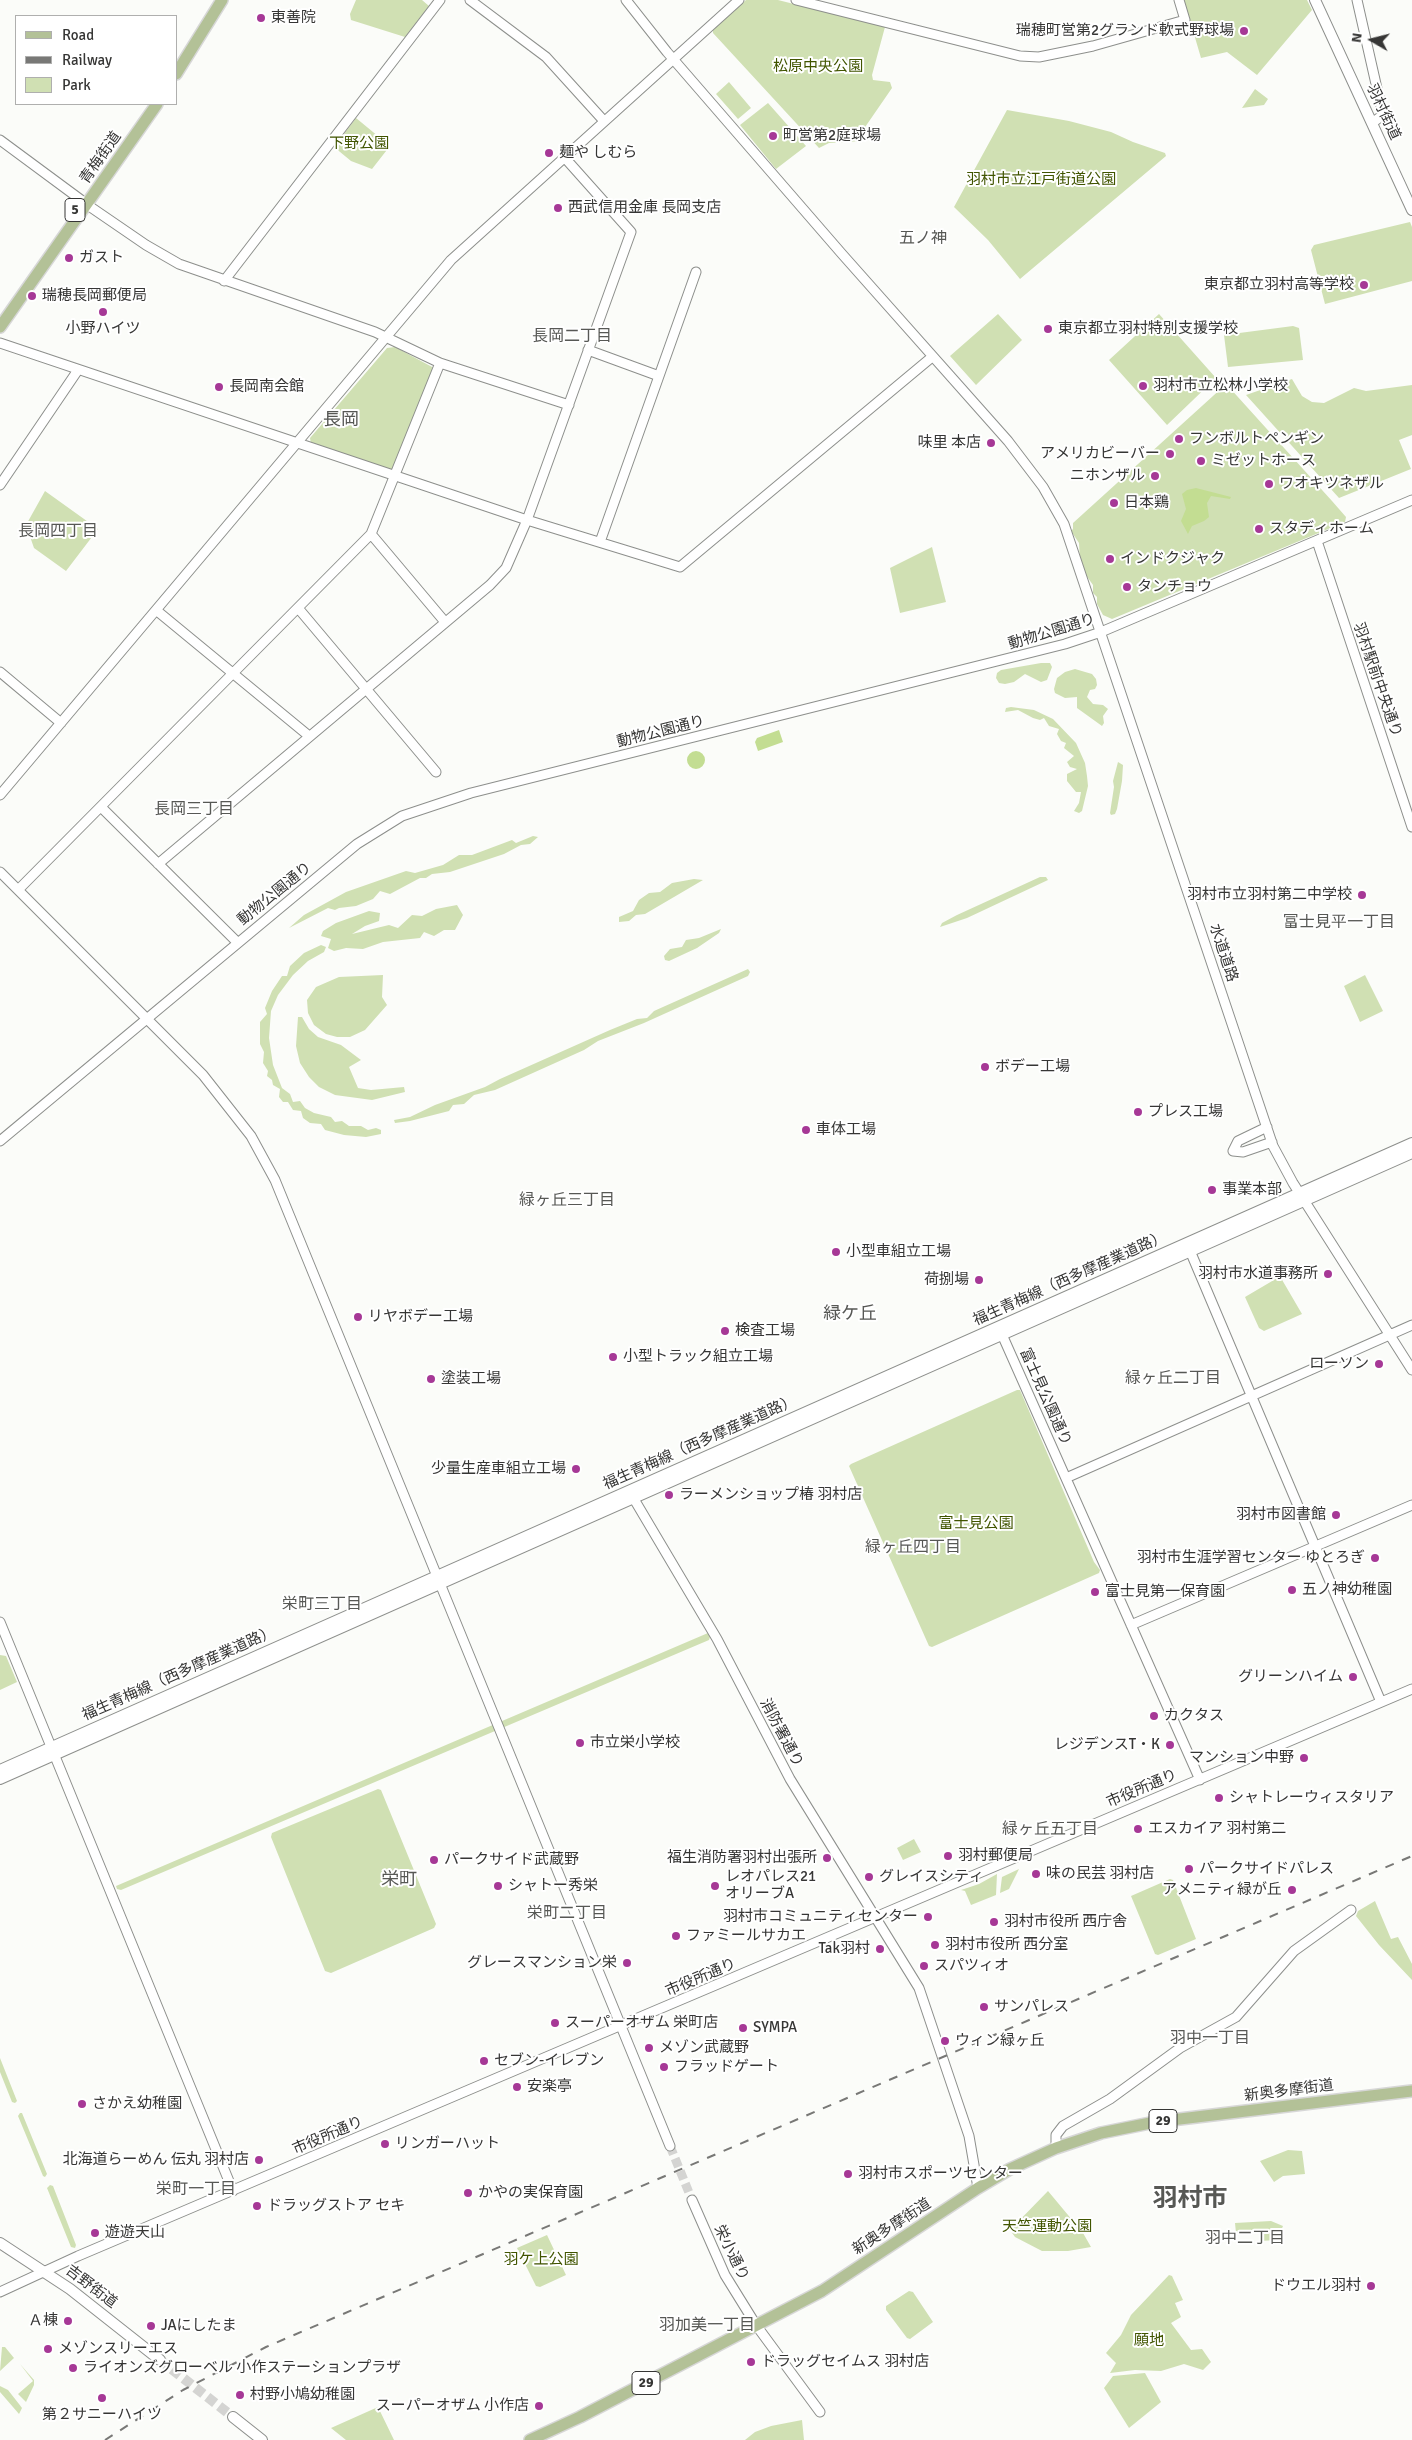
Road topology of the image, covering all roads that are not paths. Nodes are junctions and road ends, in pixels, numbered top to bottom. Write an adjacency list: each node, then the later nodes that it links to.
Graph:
1 (216, 0): 12 (main road)
2 (222, 0): 13 (main road)
3 (440, 0): 23 (street)
4 (470, 0): 16 (street)
5 (626, 0): 11 (street, 水道道路)
6 (739, 0): 11 (street)
7 (796, 0): 8 (street)
8 (1179, 0)
9 (1315, 0): 17 (main road, 羽村街道)
10 (1357, 0): 17 (street)
11 (674, 59): 16 (street); 29 (street, 水道道路)
12 (178, 61)
13 (178, 71)
14 (149, 105): 20 (main road, 青梅街道 / 5)
15 (156, 105): 20 (main road, 青梅街道 / 5)
16 (604, 121): 19 (street)
17 (1372, 123): 21 (main road, 羽村街道)
18 (0, 140): 20 (street)
19 (565, 158): 26 (street); 28 (street)
20 (84, 202): 23 (street); 24 (main road, 青梅街道 / 5); 25 (main road, 青梅街道 / 5)
21 (1412, 210)
22 (696, 272): 32 (street)
23 (224, 281): 26 (street)
24 (0, 317)
25 (0, 327)
26 (386, 336): 30 (street); 34 (street)
27 (0, 343): 31 (street)
28 (588, 350): 32 (street); 33 (street)
29 (932, 356): 41 (street); 45 (street, 水道道路)
30 (440, 363): 33 (street); 35 (street)
31 (78, 370): 34 (street); 36 (street)
32 (659, 376): 41 (street)
33 (569, 405): 38 (street)
34 (295, 443): 35 (street); 43 (street)
35 (394, 476): 38 (street); 39 (street)
36 (0, 485)
37 (1412, 500): 40 (street, 動物公園通り)
38 (526, 520): 41 (street); 44 (street)
39 (371, 534): 42 (street); 44 (street)
40 (1317, 541): 45 (street, 動物公園通り); 54 (street, 羽村駅前中央通り)
41 (600, 542)
42 (298, 608): 47 (street); 48 (street)
43 (156, 610): 47 (street); 49 (street)
44 (445, 622): 48 (street)
45 (1101, 632): 58 (street, 動物公園通り); 60 (street, 水道道路)
46 (0, 672): 49 (street)
47 (233, 673): 50 (street); 53 (street)
48 (366, 688): 50 (street); 51 (street)
49 (60, 723): 52 (street)
50 (309, 736): 55 (street)
51 (436, 772)
52 (0, 796)
53 (101, 807): 55 (street); 57 (street)
54 (1412, 827)
55 (158, 864): 58 (street)
56 (0, 872): 57 (street)
57 (18, 890): 59 (street)
58 (237, 942): 59 (street, 動物公園通り)
59 (148, 1018): 61 (street, 動物公園通り); 76 (street)
60 (1267, 1127): 62 (street, 水道道路); 62 (street)
61 (0, 1141)
62 (1272, 1142): 65 (street, 水道道路)
63 (1412, 1143): 65 (main road, 福生青梅線（西多摩産業道路）)
64 (1412, 1153): 65 (main road, 福生青梅線（西多摩産業道路）)
65 (1302, 1197): 66 (main road, 福生青梅線（西多摩産業道路）); 69 (street, 水道道路)
66 (1189, 1247): 68 (main road, 福生青梅線（西多摩産業道路）); 71 (street)
67 (1412, 1325): 69 (street)
68 (1000, 1331): 72 (street, 富士見公園通り); 73 (main road, 福生青梅線（西多摩産業道路）)
69 (1390, 1335): 70 (street, 水道道路); 71 (street)
70 (1412, 1370)
71 (1252, 1396): 72 (street); 75 (street)
72 (1066, 1478): 78 (street, 富士見公園通り)
73 (631, 1495): 76 (main road, 福生青梅線（西多摩産業道路）); 86 (street, 消防署通り)
74 (1412, 1505): 75 (street)
75 (1316, 1547): 78 (street); 80 (street)
76 (440, 1579): 81 (main road, 福生青梅線（西多摩産業道路）); 87 (street)
77 (0, 1622): 81 (street)
78 (1131, 1625): 84 (street, 富士見公園通り)
79 (1412, 1689): 80 (street, 市役所通り)
80 (1381, 1702): 84 (street, 市役所通り)
81 (53, 1751): 82 (main road, 福生青梅線（西多摩産業道路）); 83 (main road, 福生青梅線（西多摩産業道路）); 92 (street)
82 (0, 1770)
83 (0, 1779)
84 (1200, 1780): 86 (street, 市役所通り)
85 (1351, 1910): 90 (street)
86 (876, 1918): 87 (street, 市役所通り); 91 (street, 消防署通り)
87 (622, 2026): 89 (street); 92 (street, 市役所通り)
88 (1412, 2091): 90 (main road, 新奥多摩街道 / 29)
89 (670, 2146)
90 (1056, 2148): 91 (main road, 新奥多摩街道 / 29)
91 (978, 2188): 97 (main road, 新奥多摩街道 / 29)
92 (233, 2191): 95 (street, 市役所通り)
93 (692, 2200): 97 (street, 栄小通り)
94 (0, 2243): 95 (main road, 吉野街道)
95 (45, 2271): 96 (street, 市役所通り); 98 (main road, 吉野街道)
96 (0, 2292)
97 (756, 2321): 99 (street, 栄小通り); 102 (main road, 新奥多摩街道 / 29)
98 (160, 2360)
99 (823, 2411)
100 (233, 2417): 101 (main road)
101 (262, 2440)
102 (530, 2440)

